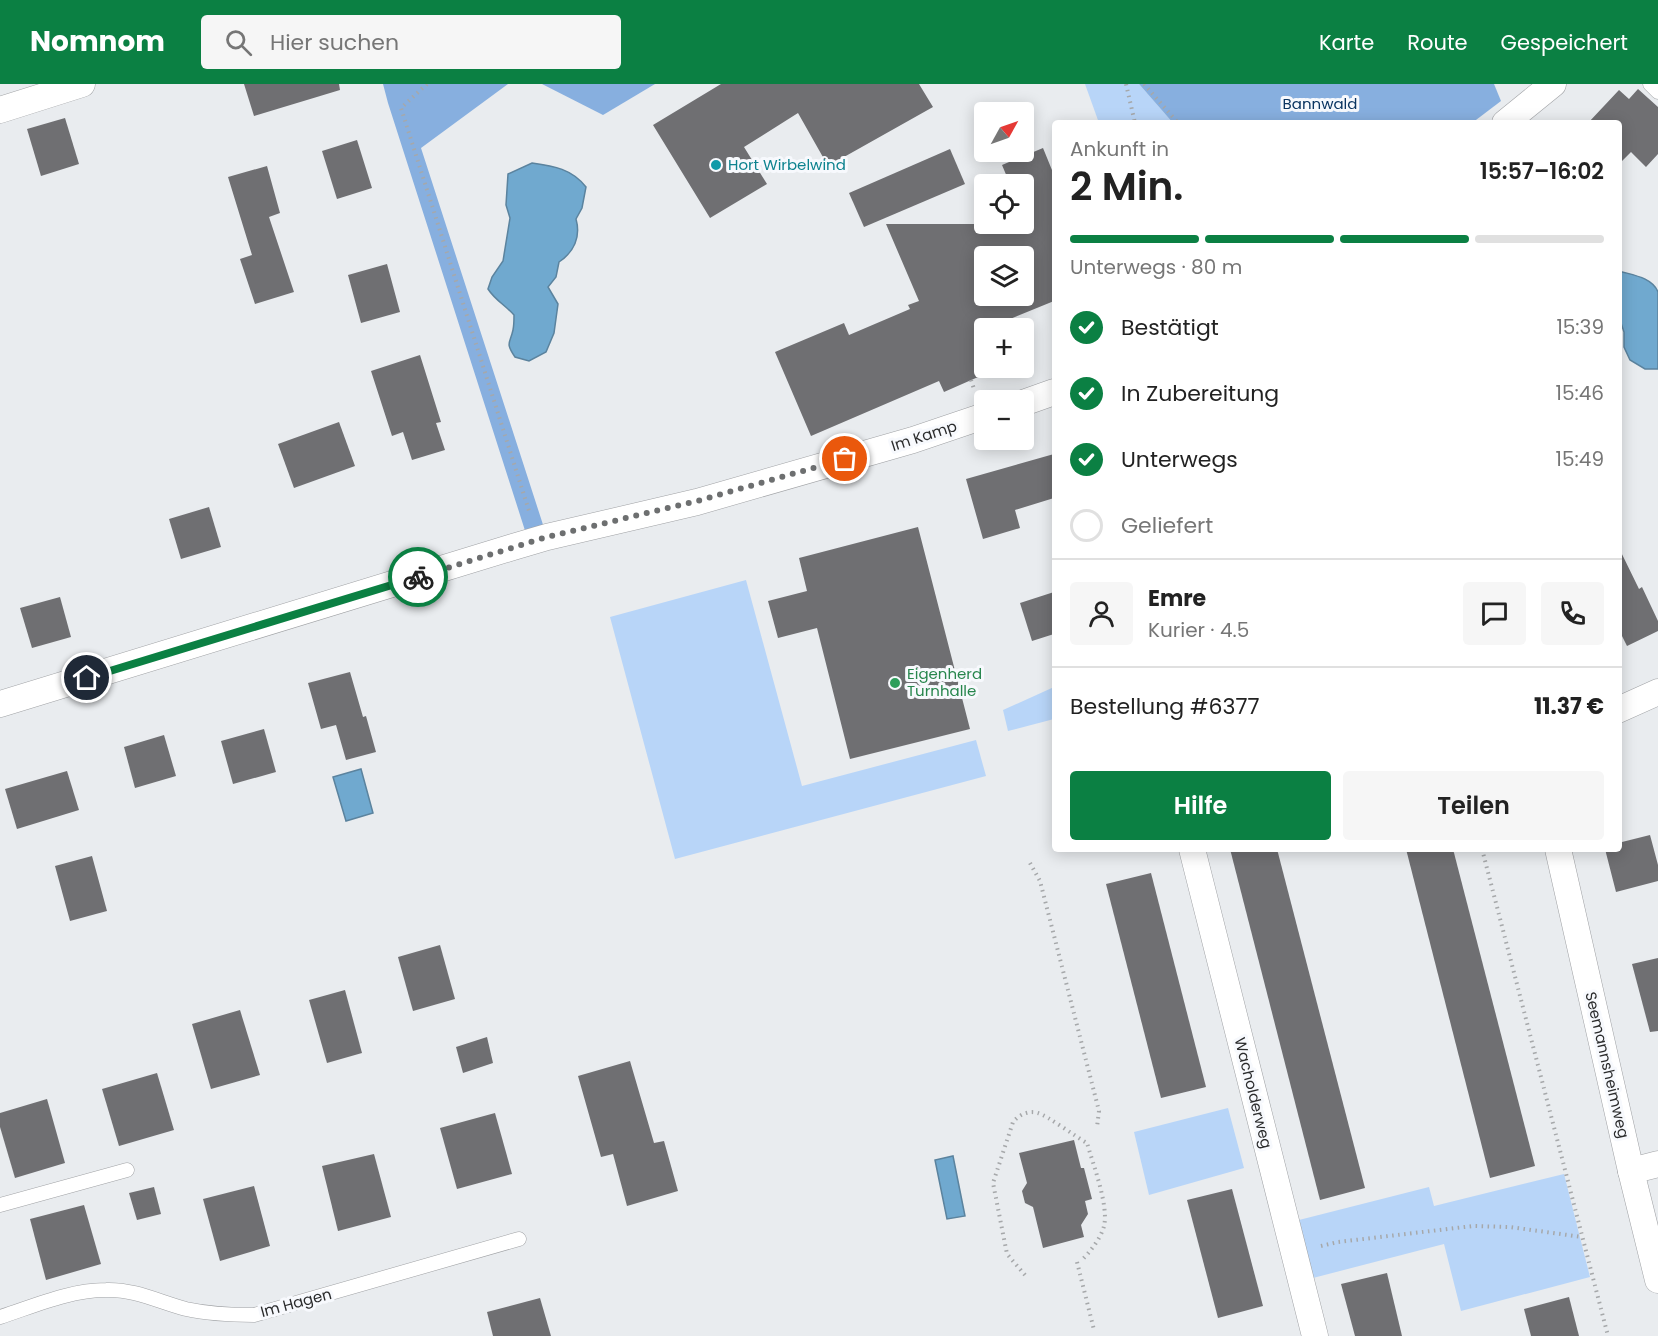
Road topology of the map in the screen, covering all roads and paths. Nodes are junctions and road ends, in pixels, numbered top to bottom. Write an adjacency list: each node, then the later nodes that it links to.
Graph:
1 (82, 84): 8 (street)
2 (427, 84): 15 (path)
3 (1126, 84): 9 (path)
4 (1144, 84): 10 (path)
5 (1650, 84): 7 (lane)
6 (1551, 85): 11 (street)
7 (1658, 92)
8 (0, 110)
9 (1134, 120)
10 (1175, 120)
11 (1509, 120)
12 (1052, 393): 13 (street)
13 (1034, 399)
14 (974, 419): 15 (street, Im Kamp)
15 (538, 540): 17 (street, Im Kamp)
16 (1658, 692): 18 (street)
17 (0, 704)
18 (1622, 708)
19 (1193, 852): 30 (street, Wacholderweg)
20 (1483, 852): 28 (path)
21 (1559, 852): 26 (street, Seemannsheimweg)
22 (1030, 863): 23 (path)
23 (1097, 1127)
24 (1658, 1164): 26 (street)
25 (127, 1170): 27 (lane)
26 (1631, 1171): 32 (street, Seemannsheimweg)
27 (0, 1205)
28 (1582, 1237): 30 (path); 36 (path)
29 (519, 1239): 33 (lane, Im Hagen)
30 (1293, 1253): 35 (street, Wacholderweg)
31 (1025, 1275): 34 (path)
32 (1658, 1280)
33 (0, 1317)
34 (1094, 1330)
35 (1315, 1336)
36 (1608, 1336)

